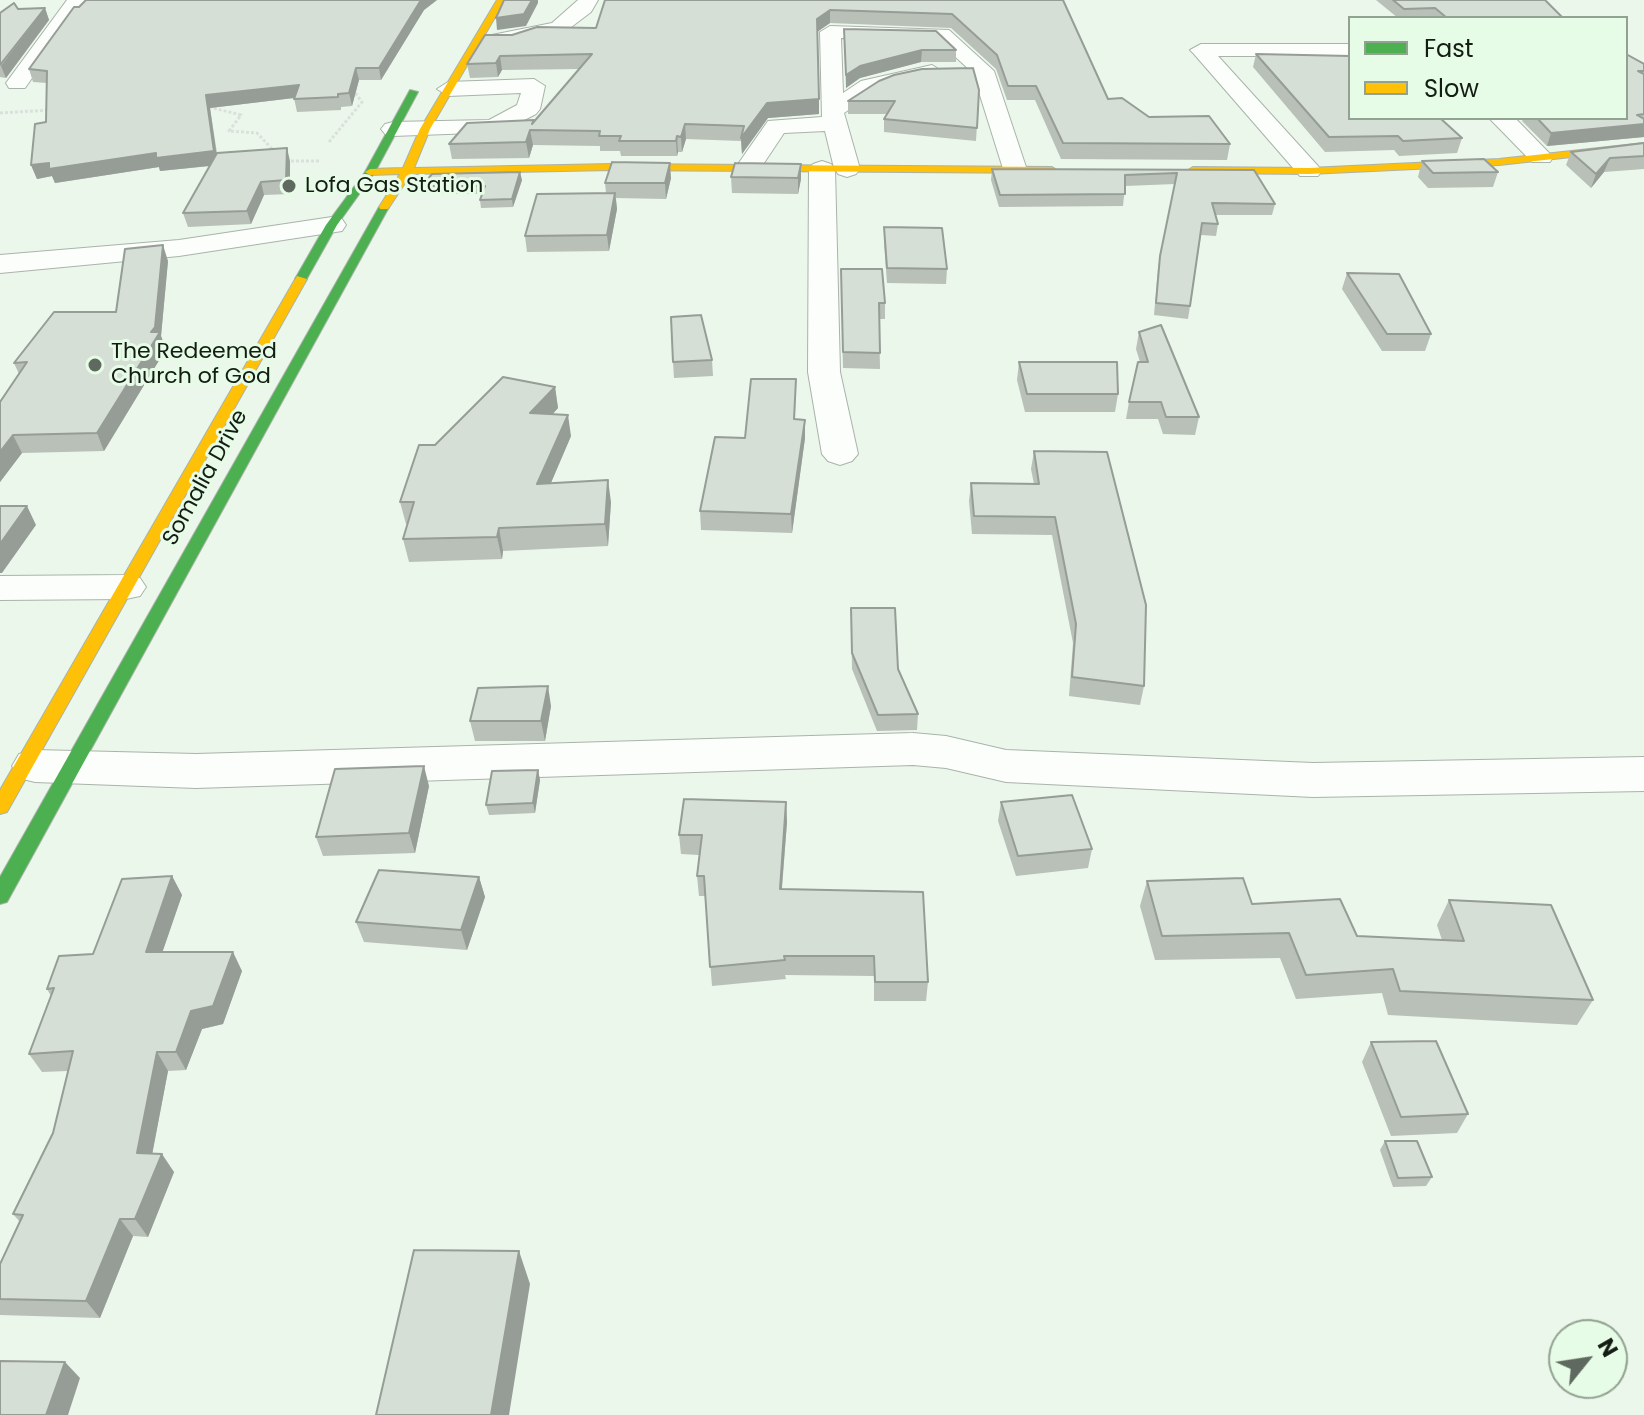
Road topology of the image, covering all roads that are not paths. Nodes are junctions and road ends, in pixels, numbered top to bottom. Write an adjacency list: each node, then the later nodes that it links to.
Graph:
1 (77, 0): 9 (street)
2 (501, 0): 4 (main road, Somalia Drive)
3 (588, 0): 4 (street)
4 (475, 40): 8 (main road, Somalia Drive)
5 (1348, 50): 21 (street)
6 (983, 71): 10 (street); 10 (street); 18 (street)
7 (422, 77): 12 (main road, Somalia Drive)
8 (448, 89): 13 (main road, Somalia Drive); 13 (street)
9 (22, 98)
10 (834, 117): 16 (street); 17 (street)
11 (1503, 120): 15 (street)
12 (393, 129): 13 (street); 22 (main road, Somalia Drive)
13 (425, 129): 23 (main road, Somalia Drive)
14 (1644, 146): 15 (main road)
15 (1541, 157): 21 (main road)
16 (749, 167): 17 (main road); 23 (main road)
17 (835, 169): 18 (main road); 26 (street)
18 (1014, 170): 19 (main road)
19 (1078, 170)
20 (1172, 170): 21 (main road)
21 (1309, 171)
22 (370, 172): 23 (main road); 24 (main road, Somalia Drive)
23 (407, 172): 30 (main road, Somalia Drive)
24 (332, 225): 25 (street); 27 (main road, Somalia Drive)
25 (0, 264)
26 (840, 454)
27 (126, 587): 28 (street); 29 (main road, Somalia Drive)
28 (0, 588)
29 (25, 766): 30 (street); 32 (main road, Somalia Drive)
30 (73, 767): 31 (street); 33 (main road, Somalia Drive)
31 (1644, 774)
32 (0, 807)
33 (0, 896)

